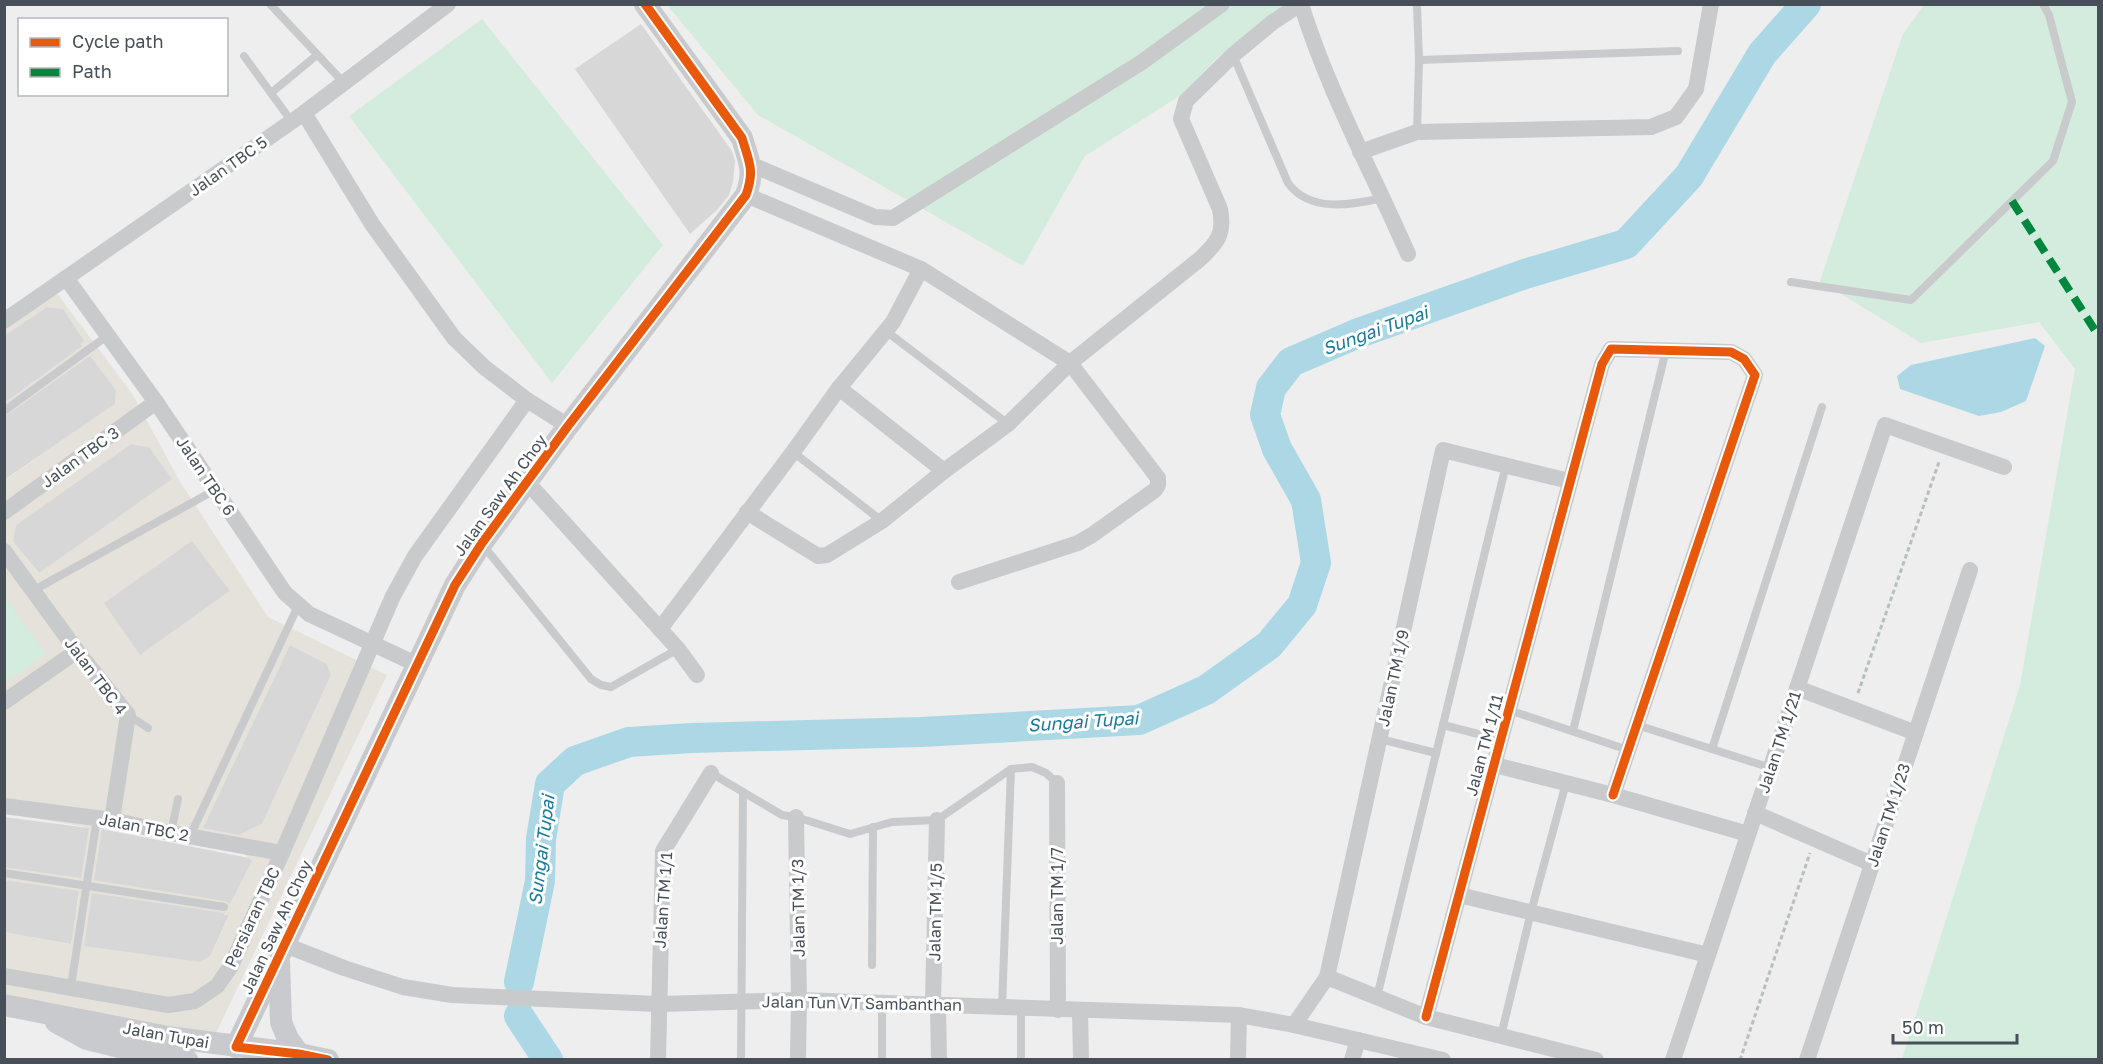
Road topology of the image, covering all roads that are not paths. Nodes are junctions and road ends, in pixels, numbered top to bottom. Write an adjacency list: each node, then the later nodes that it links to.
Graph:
1 (270, 4): 10 (lane)
2 (448, 4): 14 (street, Jalan TBC 5)
3 (645, 4): 19 (street, Jalan Saw Ah Choy)
4 (1222, 4): 19 (street)
5 (1301, 4): 11 (street); 18 (street)
6 (1417, 4): 13 (lane)
7 (1712, 4): 17 (street)
8 (2043, 4): 25 (lane)
9 (1678, 51): 13 (lane)
10 (317, 55): 14 (lane); 15 (lane)
11 (1233, 55): 21 (lane); 30 (street)
12 (244, 56): 15 (lane)
13 (1419, 60): 17 (lane)
14 (344, 83): 16 (street, Jalan TBC 5)
15 (271, 93): 16 (lane)
16 (298, 118): 24 (street, Jalan TBC 5); 32 (street)
17 (1418, 132): 18 (street)
18 (1360, 152): 21 (street)
19 (750, 164): 20 (street, Jalan Saw Ah Choy)
20 (746, 195): 23 (street); 37 (street, Jalan Saw Ah Choy)
21 (1383, 198): 22 (street)
22 (1408, 254)
23 (921, 269): 27 (street); 30 (street)
24 (66, 278): 26 (street, Jalan TBC 5); 28 (street, Jalan TBC 6)
25 (1791, 282)
26 (4, 321)
27 (886, 330): 31 (street); 36 (lane)
28 (107, 336): 33 (street, Jalan TBC 6); 35 (lane)
29 (1666, 349): 42 (street, Jalan TM 1/11); 64 (street); 67 (lane)
30 (1070, 363): 36 (street); 51 (street)
31 (839, 388): 38 (street); 41 (street)
32 (527, 400): 37 (street); 55 (street, Persiaran TBC)
33 (156, 402): 44 (street, Jalan TBC 6); 45 (street, Jalan TBC 3)
34 (1822, 407): 71 (lane)
35 (4, 411)
36 (1008, 424): 41 (street)
37 (568, 426): 43 (street, Jalan Saw Ah Choy)
38 (793, 452): 46 (street); 47 (lane)
39 (1506, 465): 42 (street, Jalan TM 1/9); 65 (lane); 69 (street, Jalan TM 1/9)
40 (2004, 467): 60 (street, Jalan TM 1/21)
41 (944, 471): 47 (street)
42 (1569, 481): 62 (street, Jalan TM 1/11)
43 (528, 483): 48 (street, Jalan Saw Ah Choy); 54 (street)
44 (215, 490): 52 (lane); 53 (street, Jalan TBC 6)
45 (4, 512)
46 (747, 512): 47 (street); 54 (street)
47 (882, 521)
48 (482, 543): 56 (lane); 58 (street, Jalan Saw Ah Choy)
49 (4, 551): 52 (street, Jalan TBC 4)
50 (1970, 570): 68 (street, Jalan TM 1/23)
51 (959, 582)
52 (34, 590): 57 (street, Jalan TBC 4)
53 (298, 606): 55 (street, Jalan TBC 6); 91 (lane)
54 (660, 629): 56 (street)
55 (371, 644): 58 (street, Jalan TBC 6); 92 (street, Persiaran TBC)
56 (678, 649): 59 (street)
57 (77, 651): 61 (street); 63 (street, Jalan TBC 4)
58 (416, 664): 99 (street, Jalan Saw Ah Choy)
59 (697, 675)
60 (1797, 688): 68 (street); 75 (street, Jalan TM 1/21)
61 (4, 702)
62 (1509, 710): 67 (lane); 70 (street, Jalan TM 1/11)
63 (128, 715): 66 (lane); 86 (street, Jalan TBC 4)
64 (1637, 724): 71 (lane); 72 (street)
65 (1443, 725): 70 (lane); 73 (lane)
66 (148, 728)
67 (1573, 731): 72 (lane)
68 (1916, 733): 93 (street, Jalan TM 1/23)
69 (1380, 738): 73 (lane); 103 (street, Jalan TM 1/9)
70 (1502, 740): 74 (street, Jalan TM 1/11)
71 (1712, 749): 75 (lane)
72 (1628, 750): 81 (street)
73 (1436, 753): 105 (lane)
74 (1495, 765): 79 (street); 96 (street, Jalan TM 1/11)
75 (1771, 768): 84 (street, Jalan TM 1/21)
76 (1011, 769): 78 (lane); 87 (lane); 112 (lane)
77 (711, 773): 80 (lane); 109 (street, Jalan TM 1/1)
78 (1057, 783): 115 (street, Jalan TM 1/7)
79 (1566, 783): 81 (street); 98 (lane)
80 (743, 792): 85 (lane); 107 (lane)
81 (1613, 795): 90 (street)
82 (178, 799): 89 (lane)
83 (4, 806): 86 (street, Jalan TBC 2)
84 (1755, 813): 90 (street, Jalan TM 1/21); 93 (street)
85 (796, 817): 88 (lane); 106 (street, Jalan TM 1/3)
86 (105, 819): 89 (street, Jalan TBC 2); 95 (lane)
87 (937, 820): 88 (lane); 111 (street, Jalan TM 1/5)
88 (873, 827): 101 (lane)
89 (171, 833): 91 (street, Jalan TBC 2)
90 (1748, 834): 100 (street, Jalan TM 1/21)
91 (190, 836): 92 (street, Jalan TBC 2)
92 (282, 853): 104 (street, Persiaran TBC)
93 (1872, 864): 138 (street, Jalan TM 1/23)
94 (4, 873): 95 (lane)
95 (87, 885): 97 (lane); 104 (lane)
96 (1459, 895): 98 (street); 118 (street, Jalan TM 1/11)
97 (224, 907)
98 (1531, 912): 100 (street); 120 (lane)
99 (282, 951): 109 (street, Jalan Tun VT Sambanthan); 122 (street, Jalan Saw Ah Choy); 123 (street)
100 (1708, 956): 137 (street, Jalan TM 1/21)
101 (872, 965)
102 (4, 976): 104 (street, Persiaran TBC)
103 (1327, 977): 105 (street); 119 (street, Jalan TM 1/9)
104 (71, 986)
105 (1377, 997): 118 (street)
106 (799, 999): 107 (street, Jalan Tun VT Sambanthan); 108 (street, Jalan Tun VT Sambanthan); 128 (street, Jalan TM 1/3)
107 (742, 1001): 109 (street, Jalan Tun VT Sambanthan); 127 (lane)
108 (882, 1003): 111 (street, Jalan Tun VT Sambanthan); 129 (lane)
109 (658, 1004): 126 (street, Jalan TM 1/1)
110 (4, 1005): 114 (street, Jalan Tupai)
111 (935, 1005): 112 (street, Jalan Tun VT Sambanthan); 130 (street, Jalan TM 1/5)
112 (1002, 1007): 113 (street, Jalan Tun VT Sambanthan)
113 (1022, 1008): 115 (street, Jalan Tun VT Sambanthan); 131 (lane)
114 (32, 1010): 122 (street, Jalan Tupai); 124 (street)
115 (1058, 1010): 116 (street, Jalan Tun VT Sambanthan)
116 (1080, 1011): 117 (street, Jalan Tun VT Sambanthan); 132 (street)
117 (1239, 1016): 119 (street, Jalan Tun VT Sambanthan); 133 (street)
118 (1426, 1017): 120 (street)
119 (1294, 1025): 121 (street, Jalan Tun VT Sambanthan)
120 (1501, 1036): 136 (street)
121 (1358, 1040): 134 (street); 135 (street, Jalan Tun VT Sambanthan)
122 (236, 1047): 123 (street, Jalan Tupai)
123 (299, 1054): 125 (street, Jalan Tupai)
124 (187, 1059)
125 (327, 1059)
126 (658, 1059)
127 (741, 1059)
128 (798, 1059)
129 (882, 1059)
130 (939, 1059)
131 (1021, 1059)
132 (1082, 1059)
133 (1238, 1059)
134 (1352, 1059)
135 (1436, 1059)
136 (1596, 1059)
137 (1673, 1059)
138 (1807, 1059)

